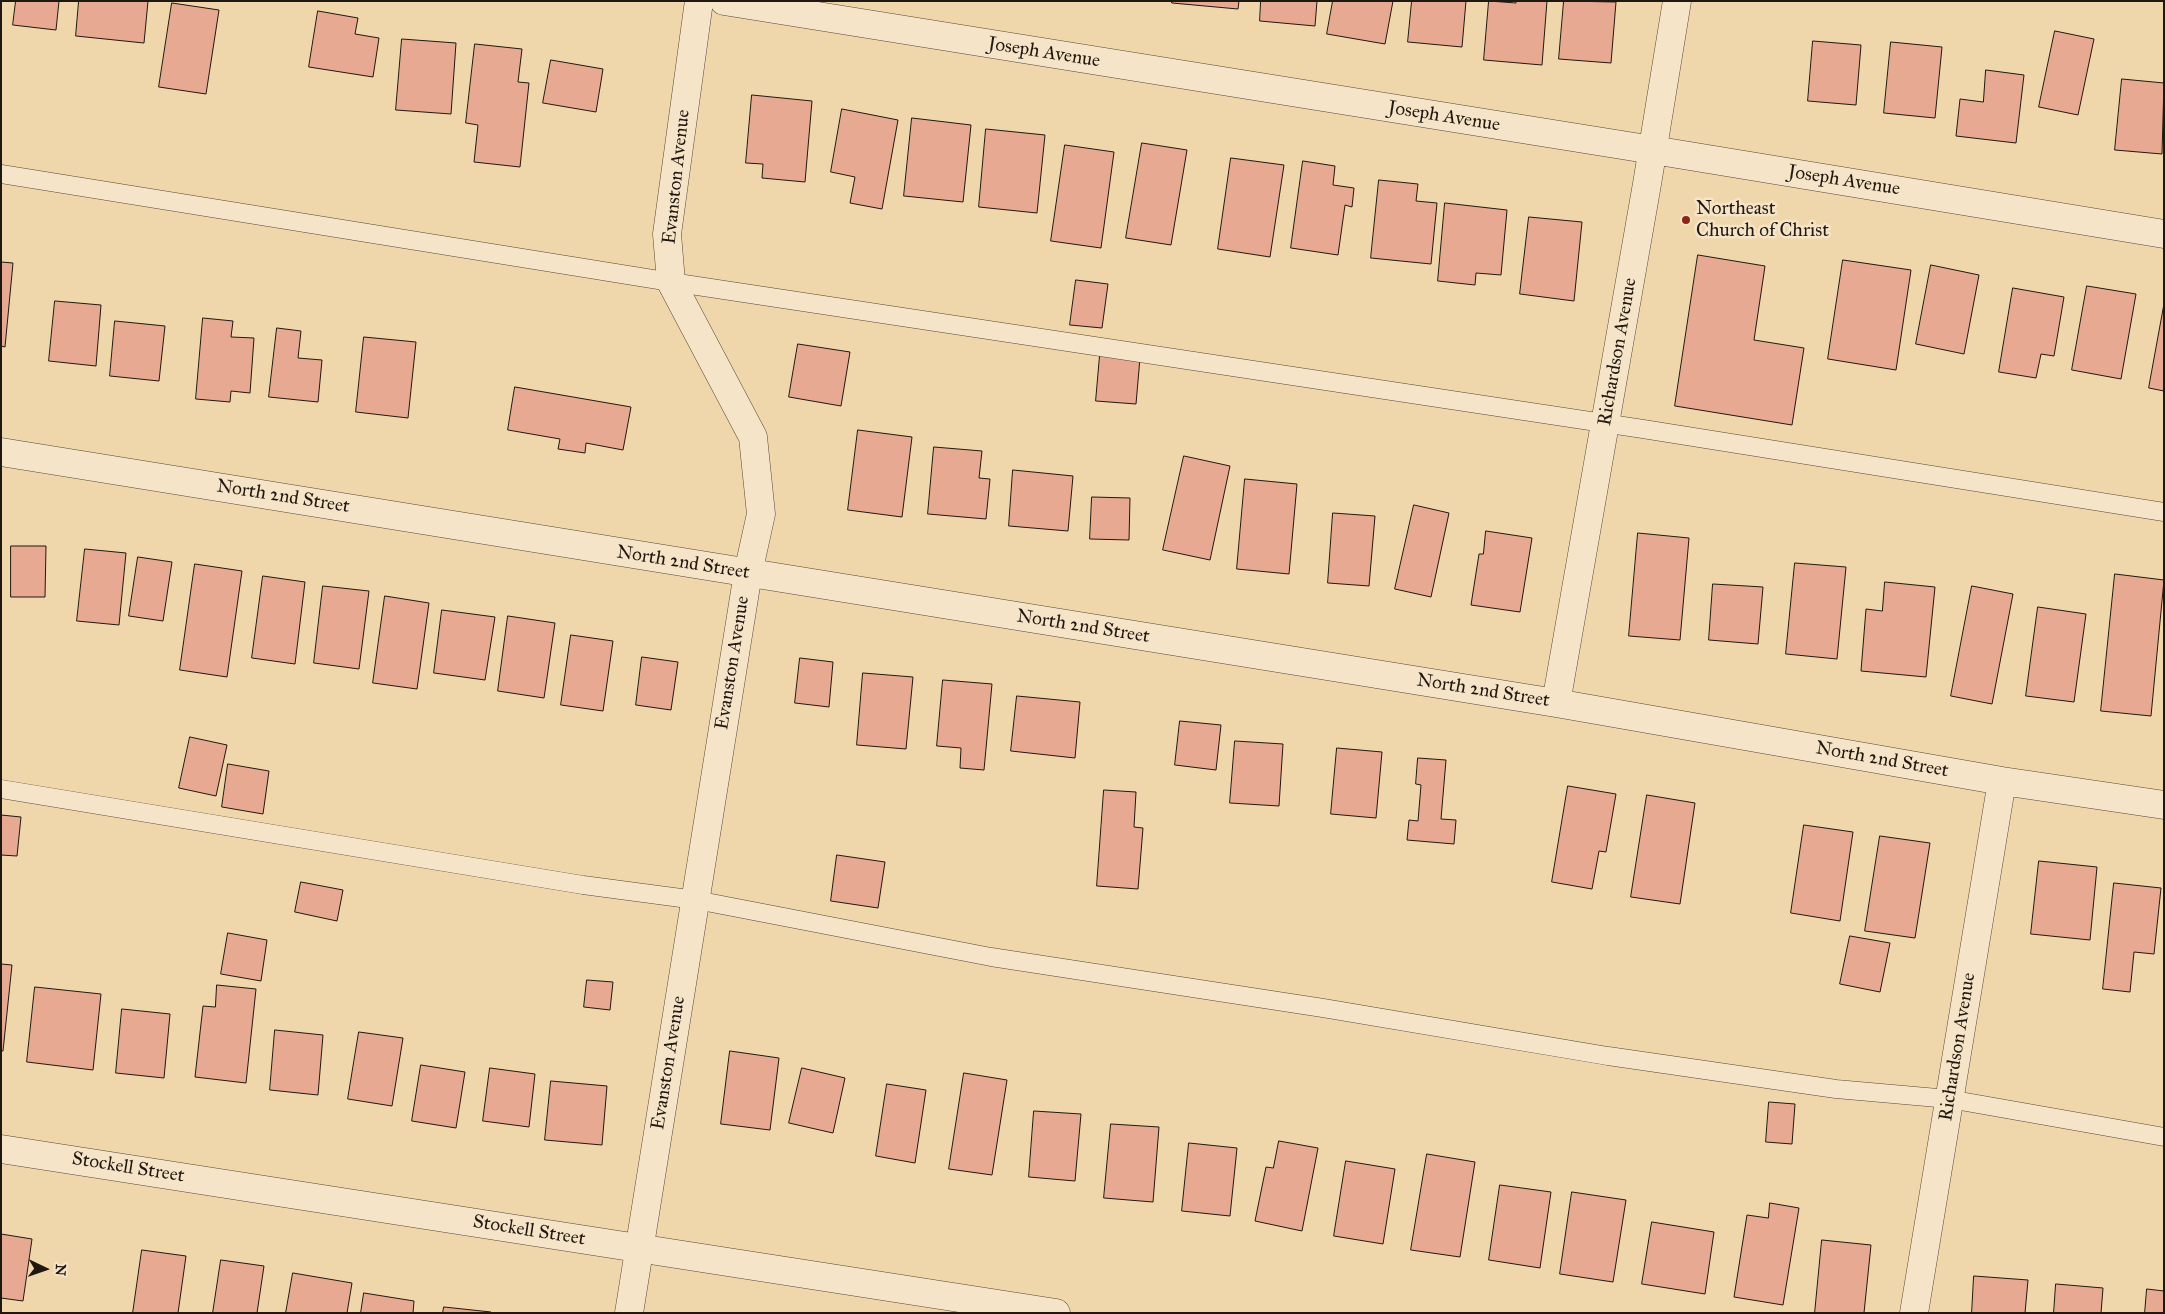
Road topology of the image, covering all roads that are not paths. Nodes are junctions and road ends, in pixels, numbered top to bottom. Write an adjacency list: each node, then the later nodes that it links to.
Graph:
1 (699, 1): 7 (street, Evanston Avenue)
2 (724, 1): 4 (street, Joseph Avenue)
3 (1677, 1): 4 (street, Richardson Avenue)
4 (1653, 150): 6 (street, Joseph Avenue); 8 (street, Richardson Avenue)
5 (1, 174): 7 (lane)
6 (2164, 234)
7 (671, 282): 8 (lane); 11 (street, Evanston Avenue)
8 (1606, 423): 10 (lane); 12 (street, Richardson Avenue)
9 (1, 452): 11 (street, North 2nd Street)
10 (2164, 512)
11 (748, 573): 12 (street, North 2nd Street); 16 (street, Evanston Avenue)
12 (1556, 703): 13 (street, North 2nd Street)
13 (2002, 781): 15 (street, North 2nd Street); 17 (street, Richardson Avenue)
14 (1, 789): 16 (lane)
15 (2164, 805)
16 (696, 900): 17 (lane); 20 (street, Evanston Avenue)
17 (1949, 1099): 18 (lane); 23 (street, Richardson Avenue)
18 (2164, 1137)
19 (1, 1149): 20 (street, Stockell Street)
20 (640, 1248): 21 (street, Evanston Avenue); 22 (street, Stockell Street)
21 (630, 1313)
22 (1056, 1313)
23 (1914, 1313)

